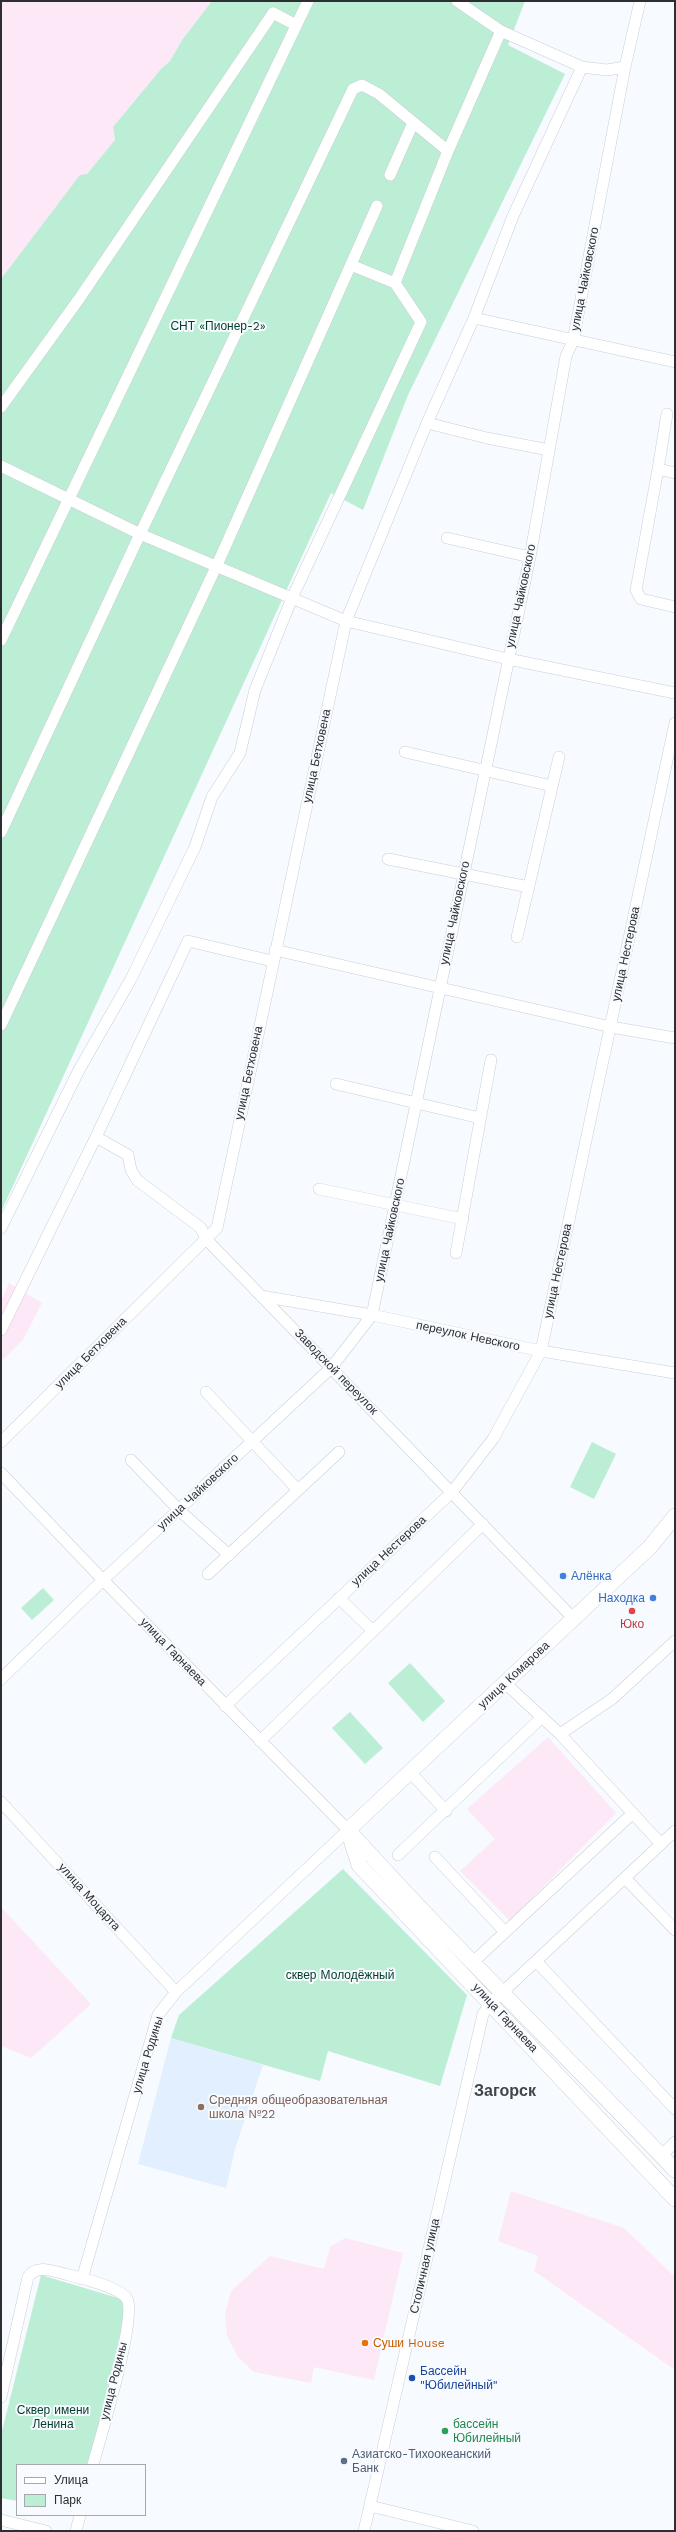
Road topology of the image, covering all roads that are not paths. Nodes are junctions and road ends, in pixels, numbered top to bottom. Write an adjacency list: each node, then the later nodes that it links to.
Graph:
1 (308, 1): 4 (street)
2 (457, 1): 5 (street)
3 (640, 1): 7 (street, улица Чайковского)
4 (296, 25): 17 (street); 24 (street)
5 (501, 31): 6 (street); 9 (street)
6 (582, 67): 7 (street); 14 (street, улица Бетховена)
7 (625, 68): 15 (street, улица Чайковского)
8 (412, 123): 9 (street); 10 (street); 25 (street)
9 (448, 151): 13 (street)
10 (390, 175)
11 (377, 206): 12 (street)
12 (351, 265): 13 (street); 28 (street)
13 (395, 284): 29 (street)
14 (474, 318): 15 (street); 19 (street, улица Бетховена)
15 (573, 342): 16 (street); 20 (street, улица Чайковского)
16 (675, 362)
17 (1, 406)
18 (667, 414): 22 (street)
19 (427, 423): 20 (street); 31 (street, улица Бетховена)
20 (549, 450): 27 (street, улица Чайковского)
21 (1, 466): 24 (street)
22 (658, 469): 23 (street); 30 (street)
23 (675, 473)
24 (67, 499): 25 (street); 32 (street)
25 (140, 534): 28 (street); 40 (street)
26 (447, 538): 27 (street)
27 (530, 557): 33 (street, улица Чайковского)
28 (217, 565): 29 (street); 47 (street)
29 (292, 598): 31 (street); 58 (street)
30 (675, 607)
31 (346, 621): 33 (street); 45 (street, улица Бетховена)
32 (1, 640)
33 (508, 660): 34 (street); 38 (street, улица Чайковского)
34 (675, 694)
35 (675, 723): 48 (street, улица Нестерова)
36 (405, 752): 38 (street)
37 (559, 757): 39 (street)
38 (485, 771): 39 (street); 42 (street, улица Чайковского)
39 (552, 786): 43 (street)
40 (1, 832)
41 (388, 860): 42 (street)
42 (463, 875): 43 (street); 46 (street, улица Чайковского)
43 (528, 887): 44 (street)
44 (516, 937)
45 (273, 956): 46 (street); 54 (street); 59 (street, улица Бетховена)
46 (440, 988): 48 (street); 52 (street, улица Чайковского)
47 (1, 1025)
48 (611, 1027): 49 (street); 64 (street, улица Нестерова)
49 (675, 1038)
50 (491, 1060): 53 (street)
51 (336, 1084): 52 (street)
52 (416, 1102): 53 (street); 56 (street, улица Чайковского)
53 (480, 1118): 57 (street)
54 (96, 1137): 59 (street, Заводской переулок); 63 (street)
55 (319, 1189): 56 (street)
56 (395, 1203): 57 (street); 62 (street, улица Чайковского)
57 (463, 1219): 60 (street)
58 (1, 1228)
59 (206, 1239): 61 (street, Заводской переулок); 68 (street, улица Бетховена)
60 (456, 1253)
61 (261, 1296): 62 (street, переулок Невского); 65 (street, Заводской переулок)
62 (372, 1315): 64 (street, переулок Невского); 65 (street, улица Чайковского)
63 (1, 1330)
64 (541, 1351): 66 (street, переулок Невского); 74 (street, улица Нестерова)
65 (331, 1368): 69 (street, улица Чайковского); 74 (street, Заводской переулок)
66 (675, 1373)
67 (206, 1392): 69 (street)
68 (1, 1442)
69 (252, 1442): 73 (street); 75 (street, улица Чайковского)
70 (339, 1452): 73 (street)
71 (131, 1460): 75 (street)
72 (1, 1473): 80 (street, улица Гарнаева)
73 (298, 1490): 78 (street)
74 (452, 1492): 77 (street, Заводской переулок); 81 (street, улица Нестерова)
75 (179, 1510): 78 (street); 80 (street, улица Чайковского)
76 (674, 1521): 82 (main road, улица Комарова)
77 (483, 1524): 82 (street, Заводской переулок); 83 (street)
78 (229, 1555): 79 (street)
79 (208, 1574)
80 (103, 1580): 85 (street, улица Чайковского); 87 (street, улица Гарнаева)
81 (339, 1598): 83 (street); 87 (street, улица Нестерова)
82 (574, 1619): 86 (main road, улица Комарова)
83 (372, 1631): 90 (street)
84 (675, 1641): 89 (street)
85 (1, 1679)
86 (505, 1683): 88 (street); 91 (main road, улица Комарова)
87 (225, 1706): 90 (street, улица Гарнаева)
88 (542, 1717): 89 (street); 93 (street)
89 (560, 1734): 94 (street)
90 (260, 1741): 95 (street, улица Гарнаева)
91 (410, 1772): 93 (street); 95 (main road, улица Комарова)
92 (1, 1802): 105 (street, улица Моцарта)
93 (446, 1811): 98 (street)
94 (633, 1813): 97 (street); 102 (street)
95 (348, 1830): 104 (main road, улица Гарнаева); 105 (street, улица Родины); 106 (main road, улица Гарнаева)
96 (675, 1831): 97 (street, Столичная улица)
97 (661, 1844): 100 (street, Столичная улица)
98 (398, 1856)
99 (434, 1857): 102 (street)
100 (626, 1878): 101 (street); 103 (street, Столичная улица)
101 (675, 1930)
102 (505, 1932): 104 (street)
103 (536, 1961): 106 (street, Столичная улица); 107 (street)
104 (472, 1963): 106 (main road, улица Гарнаева)
105 (176, 1992): 112 (street, улица Родины)
106 (496, 1998): 109 (main road, улица Гарнаева); 111 (main road, улица Гарнаева); 115 (street, Столичная улица)
107 (675, 2108)
108 (675, 2142): 109 (street)
109 (661, 2156): 110 (main road, улица Гарнаева)
110 (675, 2170)
111 (675, 2199)
112 (82, 2279): 113 (street, улица Родины); 114 (street, улица Родины)
113 (1, 2397)
114 (93, 2464)
115 (370, 2506): 120 (street, Столичная улица); 121 (street)
116 (80, 2516): 119 (street)
117 (1, 2520): 118 (street)
118 (46, 2531)
119 (76, 2531)
120 (364, 2531)
121 (473, 2531)

